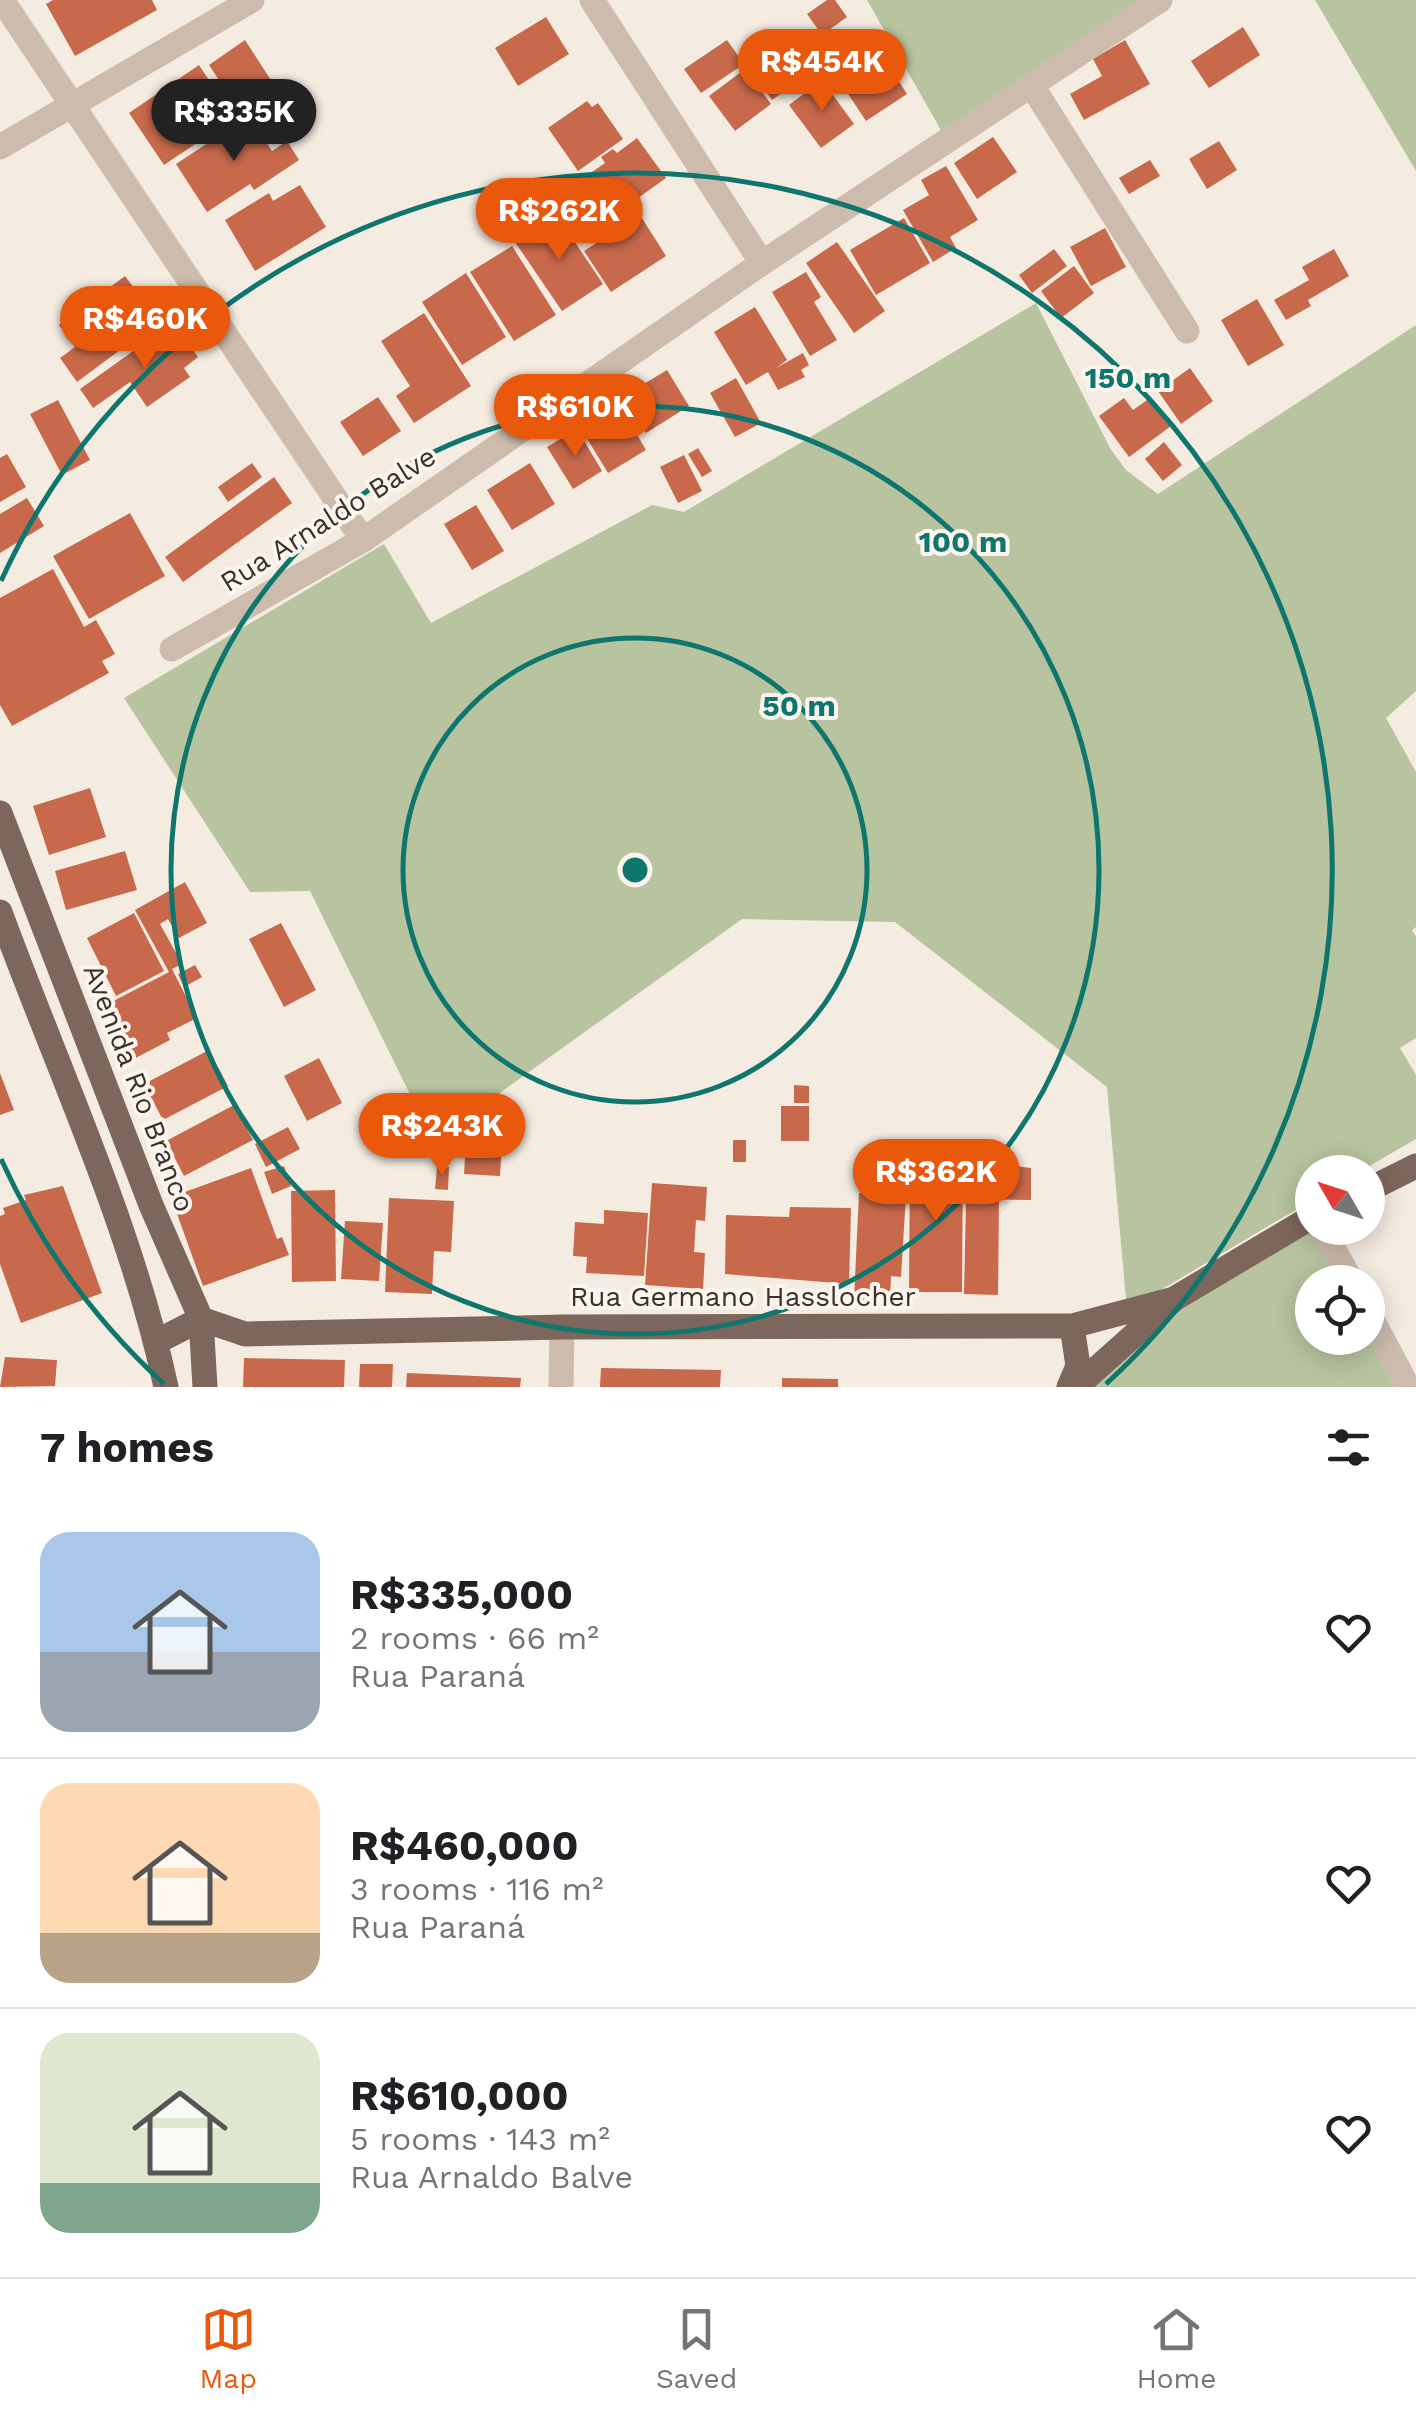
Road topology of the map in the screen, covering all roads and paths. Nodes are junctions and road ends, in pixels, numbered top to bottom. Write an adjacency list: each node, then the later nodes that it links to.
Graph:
1 (2, 0): 6 (street)
2 (252, 0): 6 (street)
3 (592, 0): 8 (street)
4 (1160, 0): 5 (street, Rua Arnaldo Balve)
5 (1032, 86): 8 (street, Rua Arnaldo Balve); 9 (street)
6 (74, 108): 7 (street); 10 (street)
7 (0, 147)
8 (762, 263): 10 (street, Rua Arnaldo Balve)
9 (1187, 331)
10 (362, 540): 11 (street, Rua Arnaldo Balve)
11 (172, 649)
12 (0, 813): 18 (main road, Avenida Rio Branco)
13 (0, 912): 21 (main road)
14 (1416, 1166): 15 (main road)
15 (1385, 1182)
16 (1295, 1227): 17 (main road, Rua Germano Hasslocher)
17 (1174, 1298): 19 (main road, Rua Germano Hasslocher); 26 (main road)
18 (201, 1319): 20 (main road, Rua Germano Hasslocher); 21 (main road); 24 (main road, Avenida Rio Branco)
19 (1072, 1326): 20 (main road, Rua Germano Hasslocher); 26 (main road)
20 (562, 1327): 25 (street)
21 (156, 1342): 23 (main road)
22 (1385, 1344): 27 (street)
23 (166, 1387)
24 (205, 1387)
25 (561, 1387)
26 (1072, 1387)
27 (1408, 1387)

